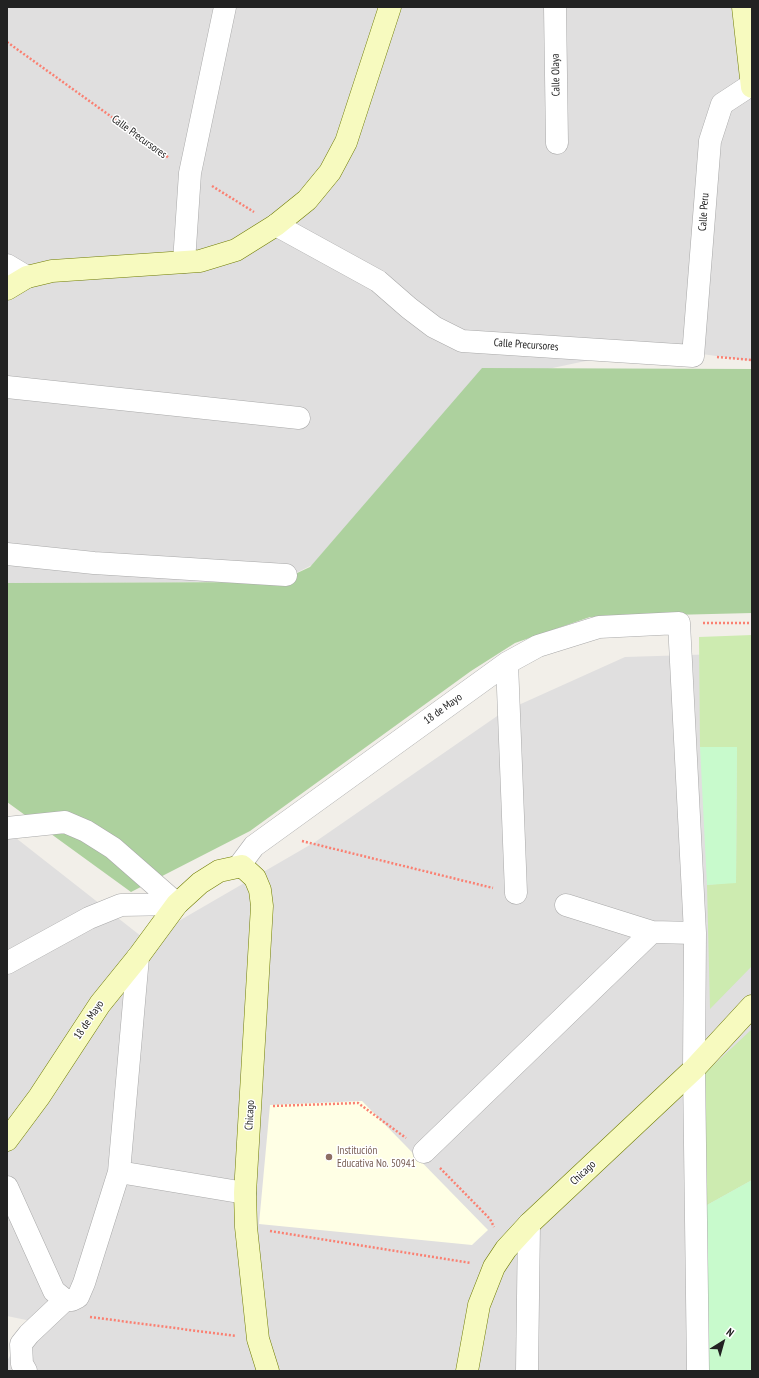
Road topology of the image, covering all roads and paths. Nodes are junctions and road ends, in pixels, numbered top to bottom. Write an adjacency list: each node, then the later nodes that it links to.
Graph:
1 (225, 7): 8 (street)
2 (390, 7): 9 (street)
3 (555, 7): 7 (street, Calle Olaya)
4 (743, 7): 6 (street)
5 (7, 42): 8 (path, Calle Precursores)
6 (752, 86): 14 (street, Calle Peru)
7 (557, 143)
8 (190, 173): 9 (path, Calle Precursores); 10 (street)
9 (276, 225): 10 (street); 14 (street, Calle Precursores)
10 (184, 262): 12 (street)
11 (7, 265): 12 (street)
12 (27, 277): 13 (street)
13 (7, 289)
14 (693, 356)
15 (737, 359): 16 (path)
16 (752, 360)
17 (7, 387): 18 (street)
18 (299, 418)
19 (7, 554): 20 (street)
20 (286, 575)
21 (752, 622): 22 (path)
22 (679, 623): 23 (street, 18 de Mayo); 31 (street)
23 (507, 663): 25 (street, 18 de Mayo); 27 (street)
24 (7, 828): 28 (street)
25 (272, 833): 26 (street, 18 de Mayo); 27 (path)
26 (239, 866): 28 (street, 18 de Mayo); 37 (street, Chicago)
27 (516, 893)
28 (177, 904): 32 (street, 18 de Mayo); 33 (street)
29 (566, 905): 30 (street)
30 (652, 932): 31 (street); 39 (street)
31 (695, 933): 35 (street)
32 (138, 957): 38 (street, 18 de Mayo); 40 (street)
33 (7, 963)
34 (752, 1006): 35 (street, Chicago)
35 (694, 1069): 43 (street, Chicago); 53 (street)
36 (358, 1103): 37 (path)
37 (250, 1107): 42 (street, Chicago)
38 (7, 1140)
39 (424, 1152)
40 (119, 1172): 42 (street); 46 (street)
41 (7, 1187): 46 (street)
42 (245, 1193): 44 (street, Chicago)
43 (529, 1224): 45 (street, Chicago); 52 (street)
44 (246, 1227): 45 (path); 48 (street, Chicago)
45 (494, 1267): 51 (street, Chicago)
46 (65, 1300): 49 (street)
47 (85, 1316): 48 (path)
48 (258, 1339): 50 (street, Chicago)
49 (26, 1371)
50 (268, 1371)
51 (467, 1371)
52 (527, 1371)
53 (698, 1371)

